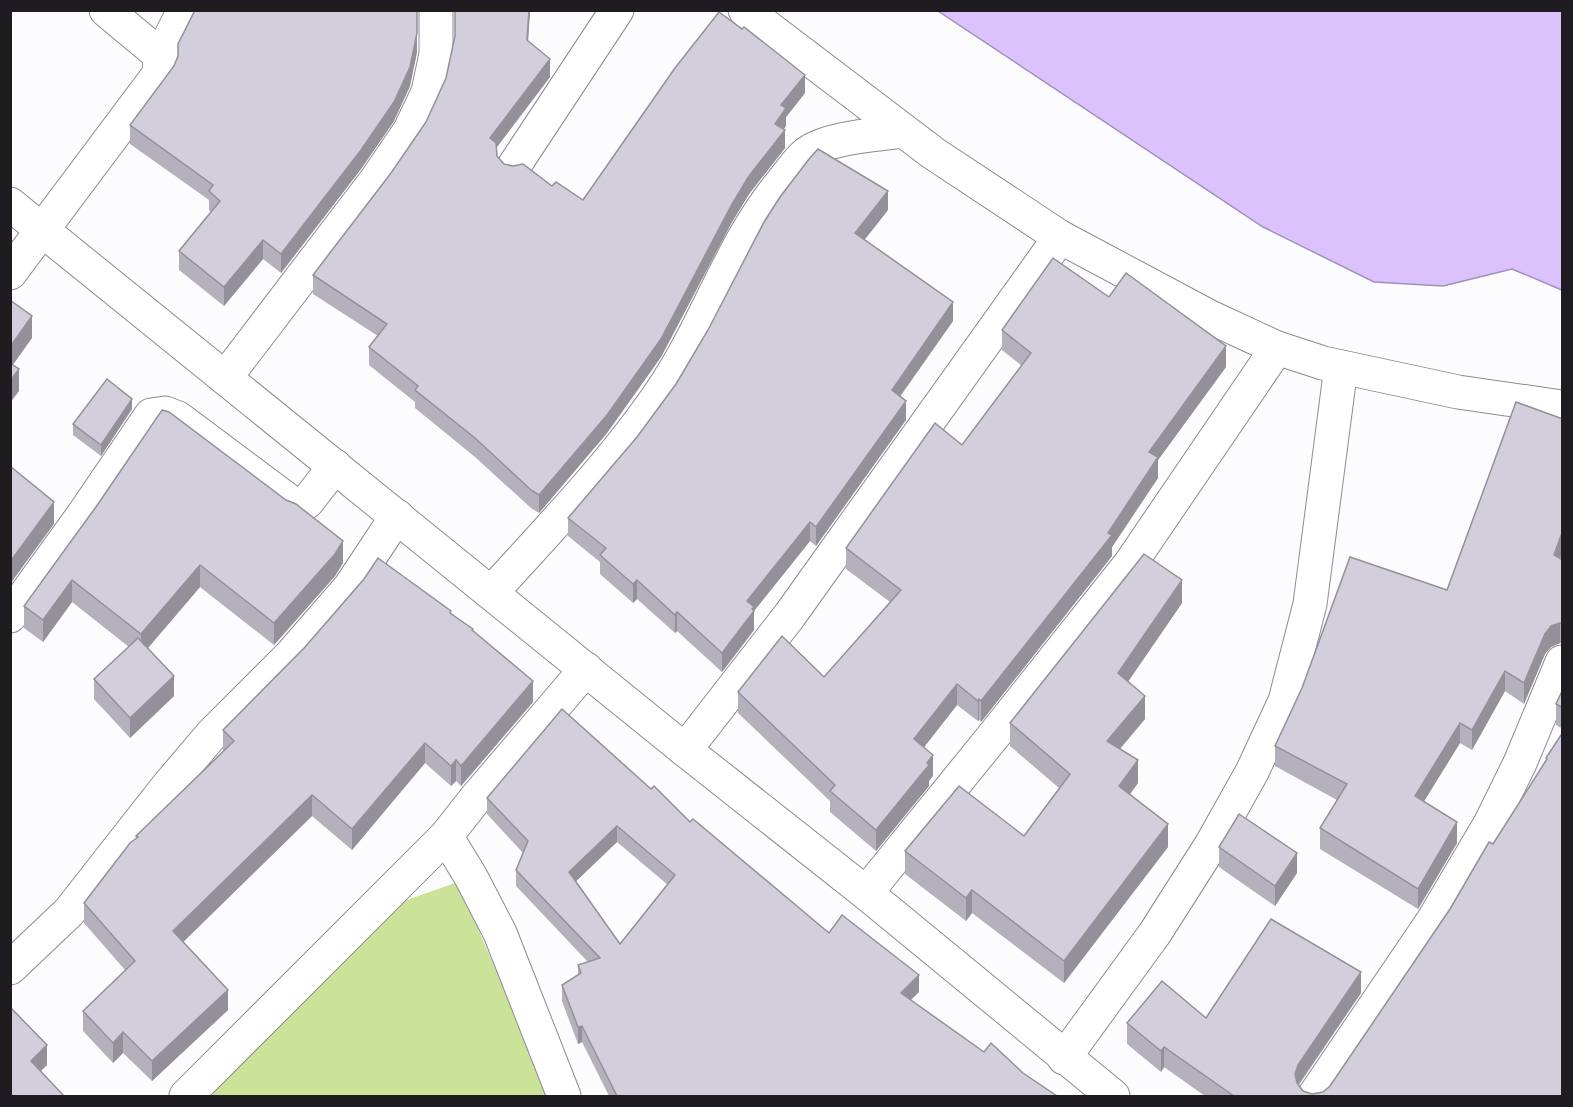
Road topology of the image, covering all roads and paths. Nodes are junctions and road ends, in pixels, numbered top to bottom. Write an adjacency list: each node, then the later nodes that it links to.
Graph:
1 (106, 10): 6 (street)
2 (184, 10): 6 (street)
3 (436, 10): 15 (street)
4 (617, 10): 8 (street)
5 (745, 10): 7 (street)
6 (159, 58): 10 (street)
7 (903, 131): 11 (street); 19 (street)
8 (514, 166)
9 (10, 204): 10 (street)
10 (43, 230): 12 (street); 15 (street)
11 (1060, 237): 13 (street); 23 (street)
12 (10, 273)
13 (1277, 348): 14 (street); 25 (street)
14 (1341, 367): 16 (street); 27 (street)
15 (225, 378): 17 (street)
16 (1563, 407)
17 (335, 466): 18 (street); 20 (street)
18 (397, 516): 19 (street); 26 (street)
19 (491, 593): 22 (street)
20 (10, 616)
21 (1563, 662): 31 (street)
22 (586, 669): 23 (street); 24 (street)
23 (685, 750): 25 (street)
24 (447, 836): 28 (street); 29 (street)
25 (866, 893): 27 (street)
26 (10, 968)
27 (1064, 1058): 30 (street)
28 (186, 1096)
29 (564, 1096)
30 (1113, 1096)
31 (1314, 1096)

